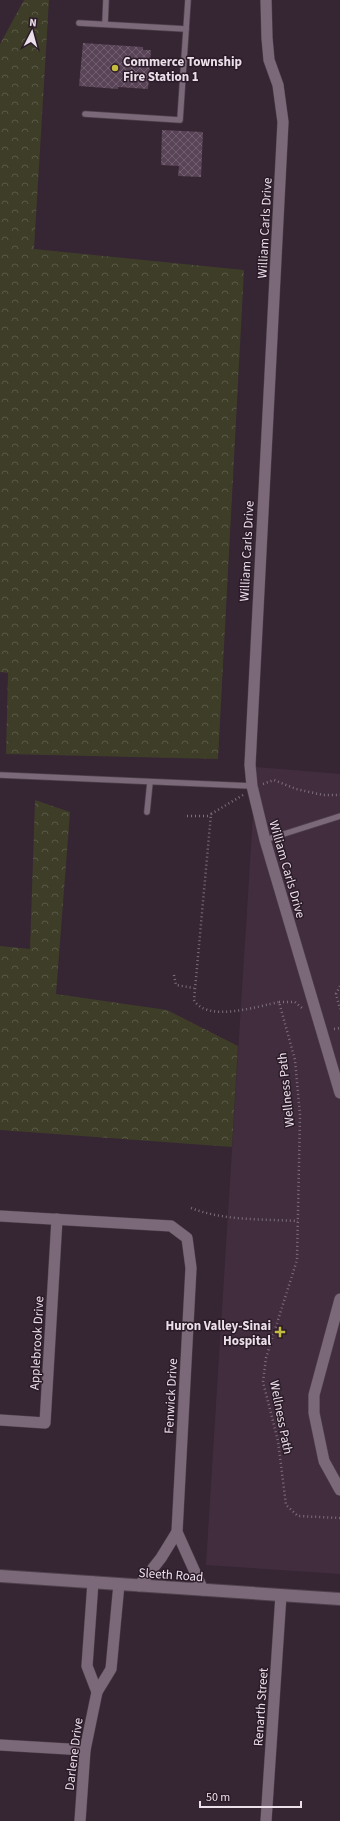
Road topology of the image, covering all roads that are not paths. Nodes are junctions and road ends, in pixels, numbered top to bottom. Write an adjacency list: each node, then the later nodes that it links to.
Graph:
1 (106, 0): 5 (lane)
2 (188, 0): 6 (lane)
3 (266, 0): 10 (street, William Carls Drive)
4 (79, 23): 5 (lane)
5 (105, 24): 6 (lane)
6 (186, 29): 7 (lane)
7 (85, 114)
8 (0, 775): 9 (lane)
9 (150, 782): 10 (lane); 11 (lane)
10 (252, 788): 13 (street, William Carls Drive)
11 (147, 812)
12 (340, 816): 13 (lane)
13 (265, 840): 14 (street, William Carls Drive)
14 (340, 1094)
15 (0, 1216): 16 (street, Fenwick Drive)
16 (57, 1219): 18 (street, Applebrook Drive); 20 (street, Fenwick Drive)
17 (340, 1299): 19 (street)
18 (0, 1420)
19 (340, 1490)
20 (177, 1532): 24 (street, Fenwick Drive); 25 (street, Fenwick Drive)
21 (0, 1576): 22 (street, Sleeth Road)
22 (93, 1582): 23 (street, Sleeth Road); 28 (street)
23 (119, 1584): 24 (street, Sleeth Road); 28 (street, Darlene Drive)
24 (139, 1586): 25 (street, Sleeth Road)
25 (203, 1590): 26 (street, Sleeth Road)
26 (281, 1595): 27 (street, Sleeth Road); 32 (street, Renarth Street)
27 (340, 1599)
28 (97, 1692): 30 (street, Darlene Drive)
29 (0, 1745): 30 (street)
30 (85, 1750): 31 (street, Darlene Drive)
31 (80, 1821)
32 (266, 1821)

